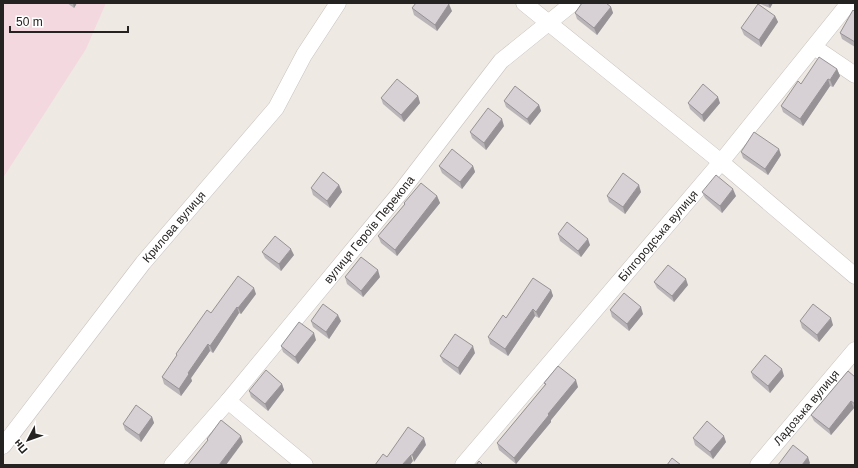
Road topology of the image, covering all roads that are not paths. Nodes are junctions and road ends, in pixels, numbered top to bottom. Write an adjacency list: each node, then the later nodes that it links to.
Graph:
1 (338, 3): 12 (street, Крилова вулиця)
2 (524, 3): 5 (street)
3 (573, 3): 5 (street, вулиця Героїв Перекопа)
4 (849, 3): 6 (street, Білгородська вулиця)
5 (549, 23): 8 (street); 11 (street, вулиця Героїв Перекопа)
6 (814, 47): 7 (street); 8 (street, Білгородська вулиця)
7 (855, 75)
8 (721, 162): 9 (street); 15 (street, Білгородська вулиця)
9 (855, 276)
10 (855, 350): 16 (street, Ладозька вулиця)
11 (228, 401): 13 (street, вулиця Героїв Перекопа); 14 (street)
12 (3, 446)
13 (172, 465)
14 (305, 465)
15 (463, 465)
16 (758, 465)

